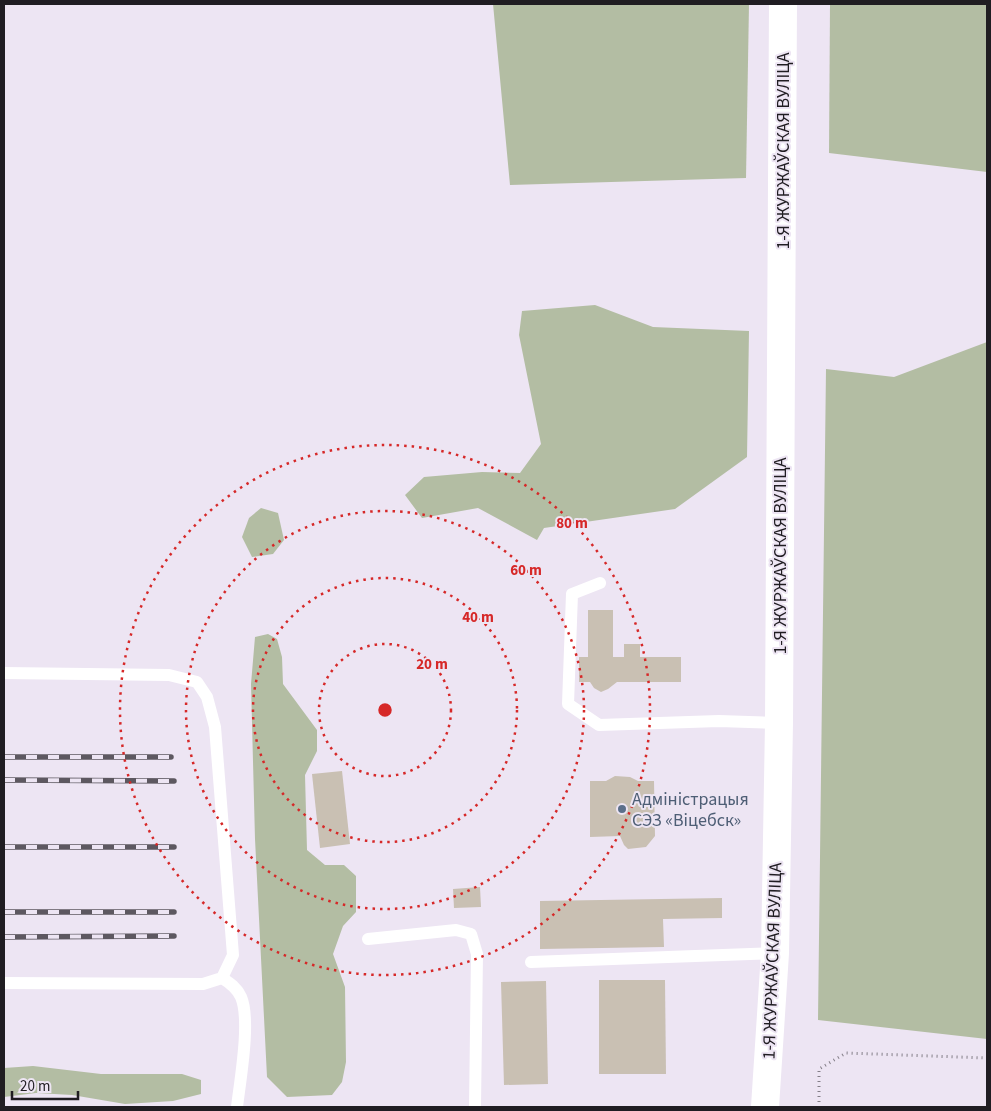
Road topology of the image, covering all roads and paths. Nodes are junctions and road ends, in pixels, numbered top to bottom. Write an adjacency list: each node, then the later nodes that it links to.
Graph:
1 (783, 4): 4 (street, 1-Я ЖУРЖАЎСКАЯ ВУЛІЦА)
2 (600, 583): 4 (lane)
3 (4, 673): 8 (lane)
4 (779, 723): 6 (street, 1-Я ЖУРЖАЎСКАЯ ВУЛІЦА)
5 (368, 939): 12 (lane)
6 (775, 953): 7 (lane); 13 (street, 1-Я ЖУРЖАЎСКАЯ ВУЛІЦА)
7 (531, 962)
8 (222, 978): 9 (lane); 11 (lane)
9 (4, 983)
10 (987, 1058): 14 (path)
11 (238, 1107)
12 (475, 1107)
13 (766, 1107)
14 (819, 1107)

